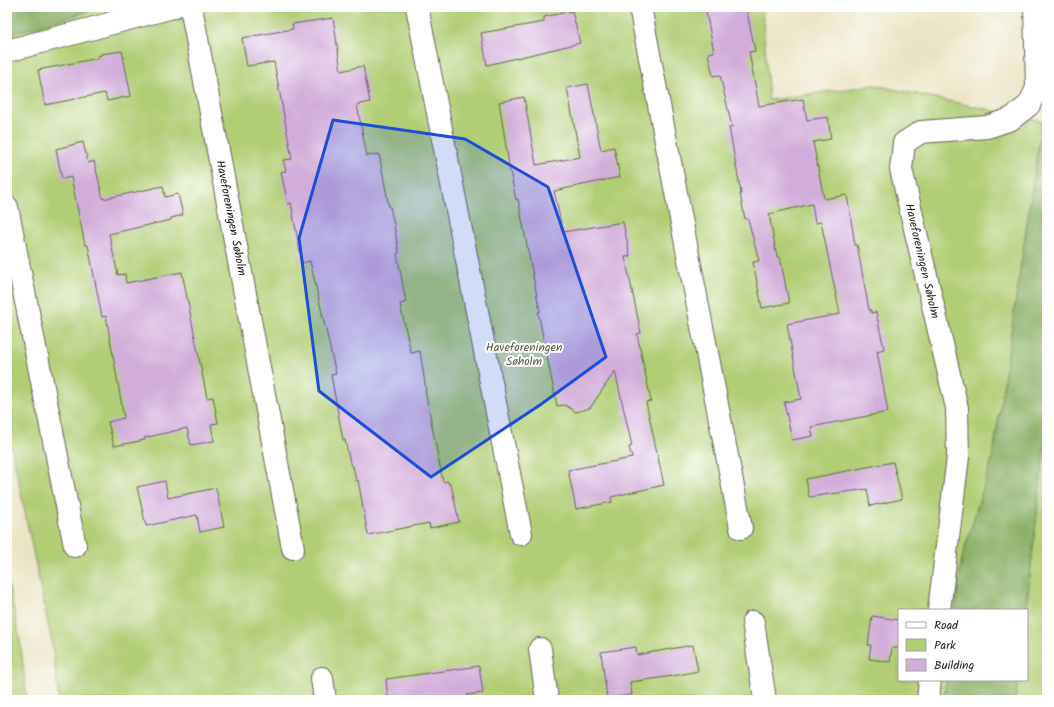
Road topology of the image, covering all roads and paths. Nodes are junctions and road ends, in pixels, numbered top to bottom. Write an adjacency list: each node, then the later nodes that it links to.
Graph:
1 (173, 7): 6 (street)
2 (191, 7): 11 (street, Haveforeningen Søholm)
3 (417, 7): 9 (street)
4 (640, 7): 8 (street)
5 (1035, 7): 12 (street, Haveforeningen Søholm)
6 (7, 51)
7 (7, 207): 10 (street)
8 (740, 528)
9 (521, 534)
10 (75, 546)
11 (293, 548)
12 (939, 609)
13 (753, 622): 19 (street)
14 (540, 649): 18 (street)
15 (322, 678): 17 (street)
16 (930, 681): 20 (street)
17 (325, 700)
18 (547, 700)
19 (765, 700)
20 (928, 700)

